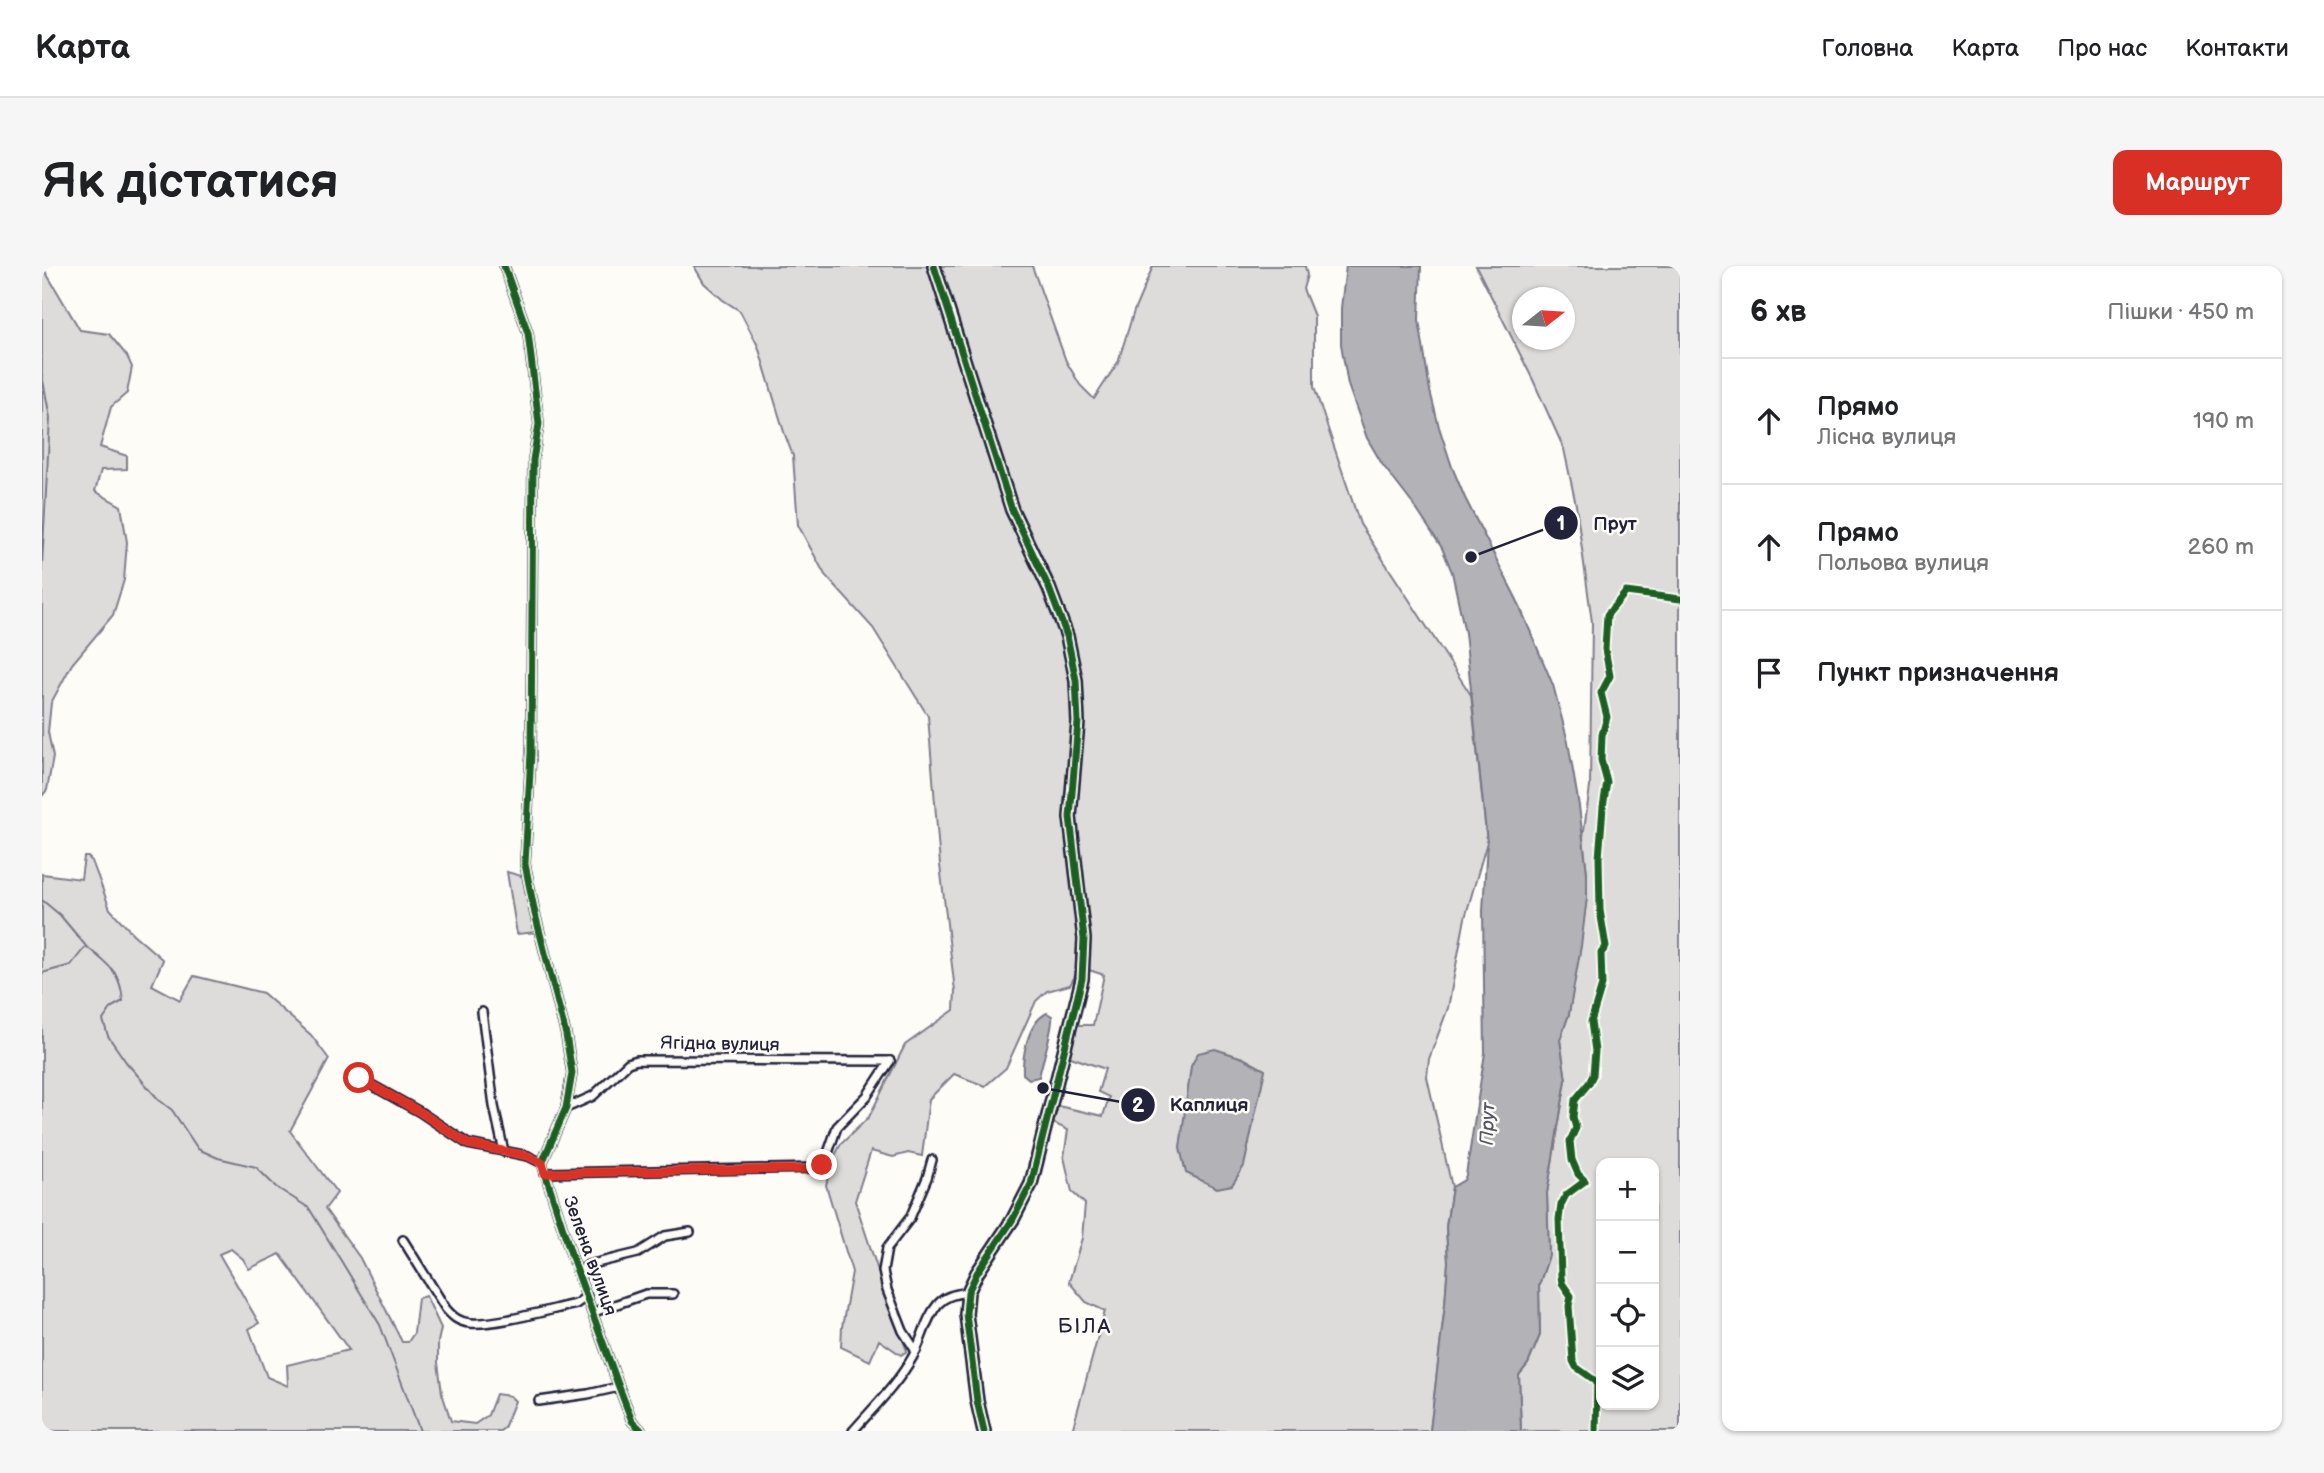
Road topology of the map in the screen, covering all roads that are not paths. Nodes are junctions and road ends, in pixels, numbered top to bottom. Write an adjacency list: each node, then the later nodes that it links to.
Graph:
1 (504, 266): 5 (street)
2 (934, 266): 13 (main road)
3 (482, 1012): 6 (street)
4 (359, 1078): 6 (street)
5 (566, 1108): 8 (street); 9 (street, Ягідна вулиця)
6 (504, 1152): 8 (street)
7 (932, 1160): 17 (street)
8 (542, 1163): 9 (street, Зелена вулиця)
9 (545, 1173): 12 (street, Зелена вулиця)
10 (690, 1232): 12 (street)
11 (403, 1240): 15 (street)
12 (581, 1277): 15 (street, Зелена вулиця)
13 (968, 1292): 17 (street); 22 (main road)
14 (673, 1294): 16 (street)
15 (587, 1296): 16 (street, Зелена вулиця)
16 (594, 1312): 18 (street, Зелена вулиця)
17 (916, 1351): 21 (street)
18 (619, 1387): 19 (street); 20 (street, Зелена вулиця)
19 (539, 1401)
20 (642, 1431)
21 (853, 1431)
22 (984, 1431)

